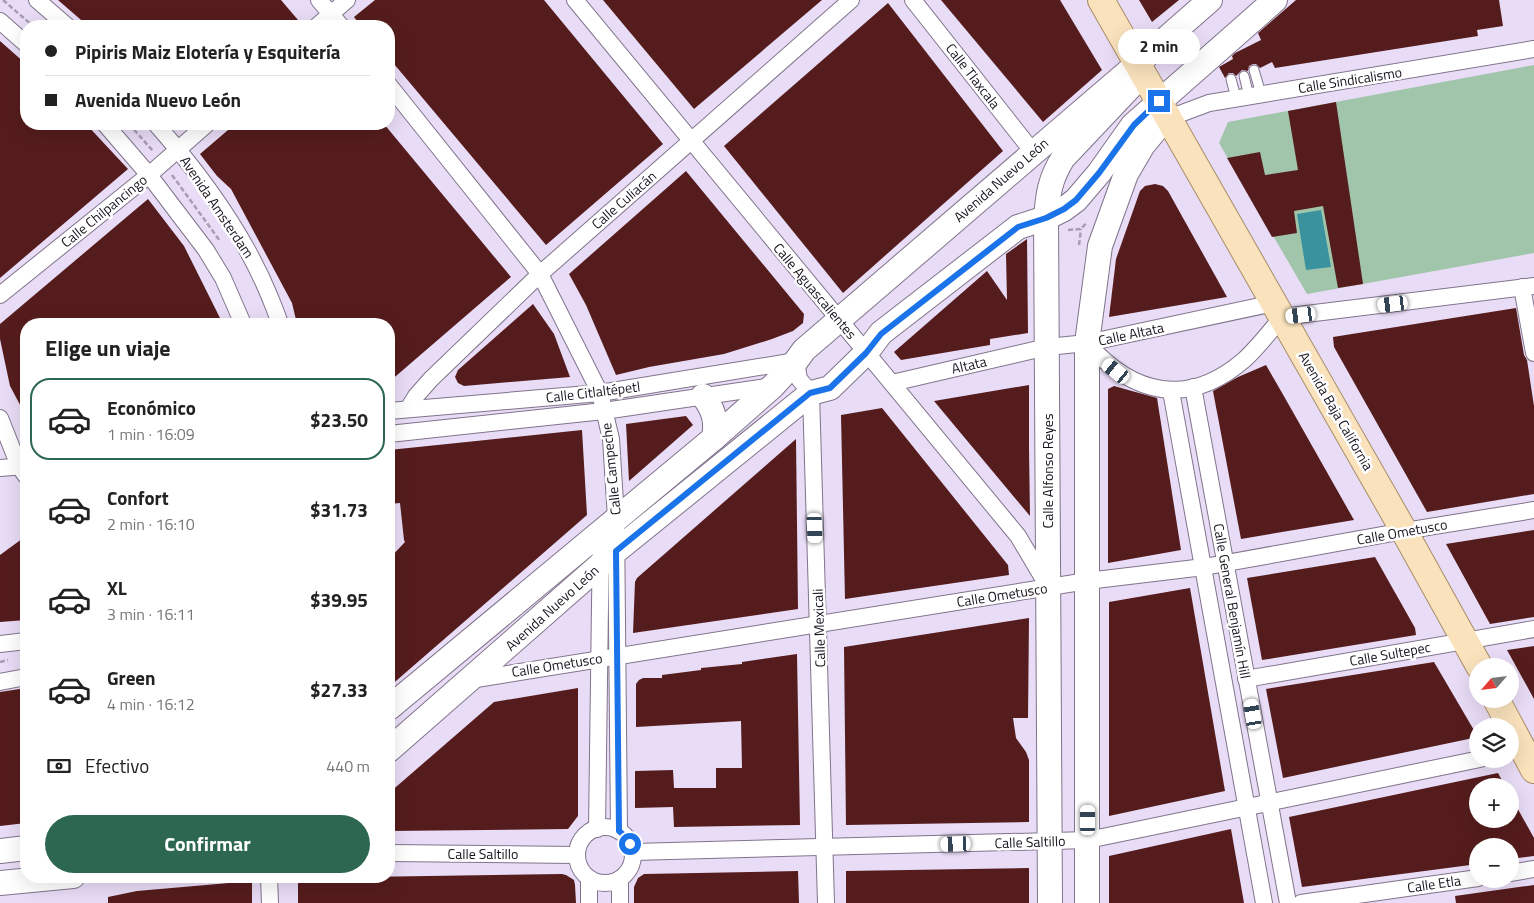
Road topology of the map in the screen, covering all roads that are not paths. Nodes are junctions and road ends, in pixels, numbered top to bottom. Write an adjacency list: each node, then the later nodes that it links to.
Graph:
1 (37, 0): 10 (street)
2 (319, 0): 11 (street)
3 (347, 0): 11 (street)
4 (575, 0): 25 (street, Calle Aguascalientes)
5 (851, 0): 25 (street, Calle Culiacán)
6 (913, 0): 27 (street, Calle Tlaxcala)
7 (1101, 0): 15 (main road, Avenida Baja California)
8 (1275, 0): 21 (main road, Avenida Nuevo León)
9 (1209, 1): 15 (main road, Avenida Nuevo León)
10 (60, 20)
11 (336, 20)
12 (0, 22): 13 (street)
13 (20, 39)
14 (1534, 49): 20 (street, Calle Sindicalismo)
15 (1140, 69): 21 (main road, Avenida Baja California); 27 (main road, Avenida Nuevo León); 29 (main road, Calle Alfonso Reyes)
16 (1254, 70): 20 (lane)
17 (1244, 76): 20 (lane)
18 (1231, 78): 20 (lane)
19 (395, 93): 30 (street, Calle Campeche)
20 (1249, 96): 21 (street, Calle Sindicalismo)
21 (1164, 110): 29 (main road, Avenida Nuevo León); 33 (main road, Avenida Baja California); 37 (main road)
22 (110, 130): 28 (street)
23 (161, 130): 26 (street, Avenida Amsterdam)
24 (200, 130): 26 (street, Calle Chilpancingo)
25 (691, 141): 30 (street, Calle Culiacán); 36 (street, Calle Aguascalientes)
26 (178, 149): 28 (street, Calle Chilpancingo); 35 (street, Avenida Amsterdam)
27 (1033, 152): 36 (main road, Avenida Nuevo León)
28 (149, 174): 32 (street, Calle Chilpancingo); 34 (street)
29 (1046, 218): 38 (main road, Calle Alfonso Reyes); 39 (main road, Avenida Nuevo León)
30 (540, 274): 46 (street, Calle Campeche); 49 (street, Calle Culiacán)
31 (1528, 286): 33 (street, Calle Altata); 40 (street)
32 (0, 295)
33 (1278, 310): 37 (street, Calle Altata); 44 (street, Calle Altata); 60 (main road, Avenida Baja California)
34 (240, 318)
35 (278, 318)
36 (839, 319): 39 (street, Calle Aguascalientes); 41 (main road, Avenida Nuevo León)
37 (1087, 343): 38 (street, Altata); 45 (street, Calle Altata); 64 (main road)
38 (1047, 347): 42 (street, Altata); 65 (main road, Calle Alfonso Reyes)
39 (866, 353): 42 (street, Calle Aguascalientes); 47 (main road, Avenida Nuevo León)
40 (1534, 353)
41 (796, 361): 43 (main road, Avenida Nuevo León); 46 (street, Calle Citlaltépetl); 47 (street)
42 (892, 383): 65 (street, Calle Aguascalientes)
43 (773, 386): 47 (street); 48 (street, Calle Citlaltépetl); 54 (main road, Avenida Nuevo León)
44 (1193, 387): 45 (street, Calle Altata); 62 (street, Calle General Benjamín Hill)
45 (1171, 391): 63 (street, Calle General Benjamín Hill)
46 (600, 393): 49 (street, Calle Citlaltépetl); 51 (street, Calle Campeche)
47 (810, 393): 61 (main road, Avenida Nuevo León); 66 (street, Calle Mexicali)
48 (703, 396): 51 (street, Calle Citlaltépetl); 54 (main road)
49 (408, 409): 50 (street, Calle Citlaltépetl)
50 (395, 410)
51 (604, 411): 53 (street, Calle Citlaltépetl); 59 (street, Calle Campeche)
52 (0, 418): 55 (street)
53 (395, 433)
54 (714, 438): 59 (main road, Avenida Nuevo León)
55 (20, 450)
56 (0, 468): 57 (street)
57 (20, 470)
58 (1534, 510): 60 (street, Calle Ometusco)
59 (608, 525): 61 (street, Calle Campeche); 78 (main road, Avenida Nuevo León)
60 (1404, 531): 62 (street, Calle Ometusco); 68 (main road, Avenida Baja California)
61 (608, 558): 71 (street, Calle Campeche); 72 (street, Calle Campeche); 76 (main road, Avenida Nuevo León)
62 (1225, 563): 63 (street, Calle Ometusco); 75 (street, Calle General Benjamín Hill)
63 (1204, 567): 64 (street, Calle Ometusco); 84 (street, Calle General Benjamín Hill)
64 (1087, 581): 65 (street, Calle Ometusco); 87 (main road)
65 (1048, 588): 66 (street, Calle Ometusco); 88 (main road, Calle Alfonso Reyes)
66 (819, 624): 71 (street, Calle Ometusco); 89 (street, Calle Mexicali)
67 (1534, 629): 68 (street, Calle Sultepec)
68 (1466, 641): 73 (main road, Avenida Baja California); 75 (street, Calle Sultepec)
69 (20, 642): 70 (street)
70 (0, 644)
71 (617, 656): 72 (street, Calle Ometusco); 86 (street, Calle Campeche)
72 (599, 658): 76 (street, Calle Ometusco); 85 (street, Calle Campeche)
73 (1475, 658)
74 (20, 678): 77 (street)
75 (1246, 679): 83 (street, Calle General Benjamín Hill)
76 (470, 680): 80 (main road, Avenida Nuevo León)
77 (0, 682)
78 (395, 703)
79 (1501, 708): 81 (main road)
80 (395, 745)
81 (1525, 755)
82 (1469, 761): 83 (street, Calle Saltillo)
83 (1269, 802): 84 (street, Calle Saltillo); 110 (street, Calle General Benjamín Hill)
84 (1246, 807): 87 (street, Calle Saltillo); 109 (street, Calle General Benjamín Hill)
85 (597, 829): 86 (street); 94 (street)
86 (619, 831): 92 (street)
87 (1088, 840): 88 (street, Calle Saltillo); 108 (main road)
88 (1050, 841): 89 (street, Calle Saltillo); 107 (main road, Calle Alfonso Reyes)
89 (825, 847): 92 (street, Calle Saltillo); 106 (street, Calle Mexicali)
90 (20, 849): 91 (main road)
91 (0, 851)
92 (633, 852): 98 (street)
93 (395, 853): 94 (street, Calle Saltillo)
94 (578, 854): 97 (street)
95 (1534, 870): 96 (street)
96 (1519, 872)
97 (589, 878): 98 (street); 104 (street)
98 (620, 879): 105 (street)
99 (1469, 879): 111 (street, Calle Etla)
100 (20, 881): 101 (main road)
101 (0, 883)
102 (269, 883): 103 (street)
103 (270, 903)
104 (589, 903)
105 (620, 903)
106 (826, 903)
107 (1050, 903)
108 (1088, 903)
109 (1264, 903)
110 (1288, 903)
111 (1301, 903)

